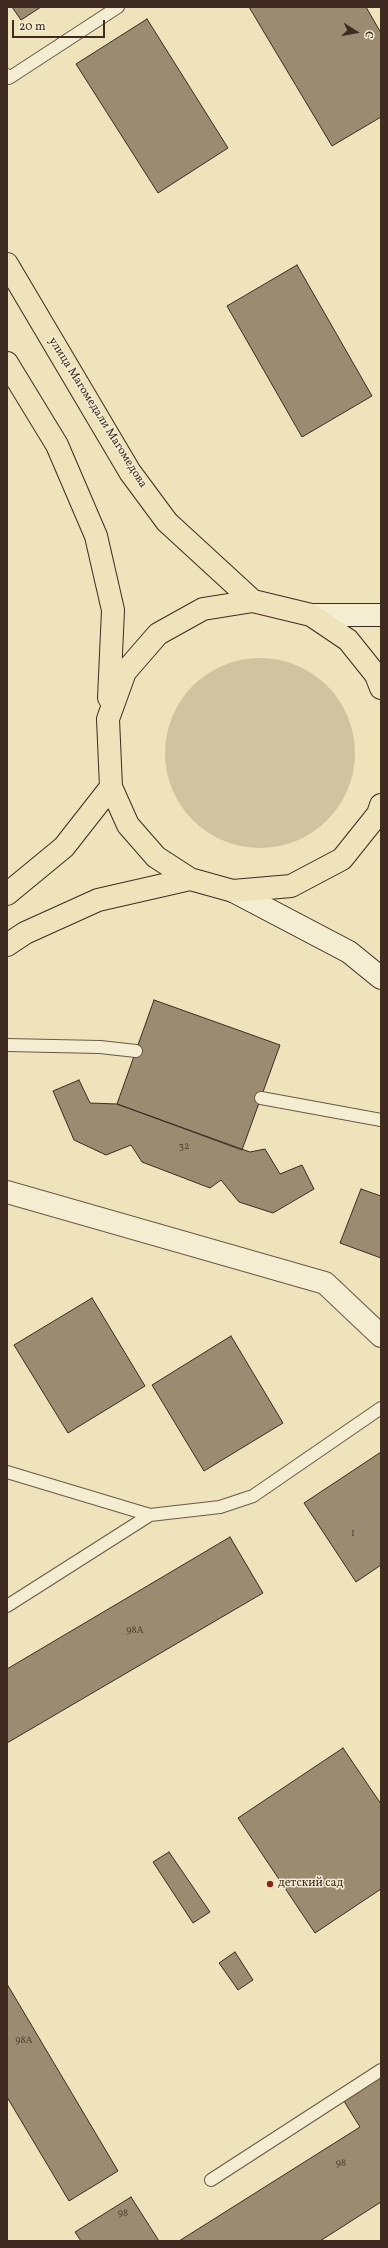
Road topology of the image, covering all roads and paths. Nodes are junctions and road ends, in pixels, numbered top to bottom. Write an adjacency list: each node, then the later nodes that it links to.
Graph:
1 (118, 7): 2 (lane)
2 (7, 75)
3 (7, 264): 5 (main road, улица Магомедали Магомедова)
4 (7, 363): 9 (main road)
5 (253, 601): 6 (main road); 9 (main road)
6 (311, 615): 7 (street); 8 (main road)
7 (381, 615)
8 (381, 688)
9 (108, 719): 10 (main road)
10 (111, 788): 12 (main road); 14 (main road)
11 (380, 814): 13 (main road)
12 (190, 879): 13 (main road); 15 (main road)
13 (233, 891): 16 (street)
14 (7, 894)
15 (7, 945)
16 (381, 978)
17 (7, 1045): 18 (lane)
18 (136, 1052)
19 (261, 1098): 20 (lane)
20 (381, 1120)
21 (7, 1192): 22 (street)
22 (381, 1336)
23 (381, 1408): 25 (lane)
24 (7, 1472): 25 (lane)
25 (150, 1515): 26 (lane)
26 (7, 1606)
27 (381, 2070): 28 (lane)
28 (211, 2180)

